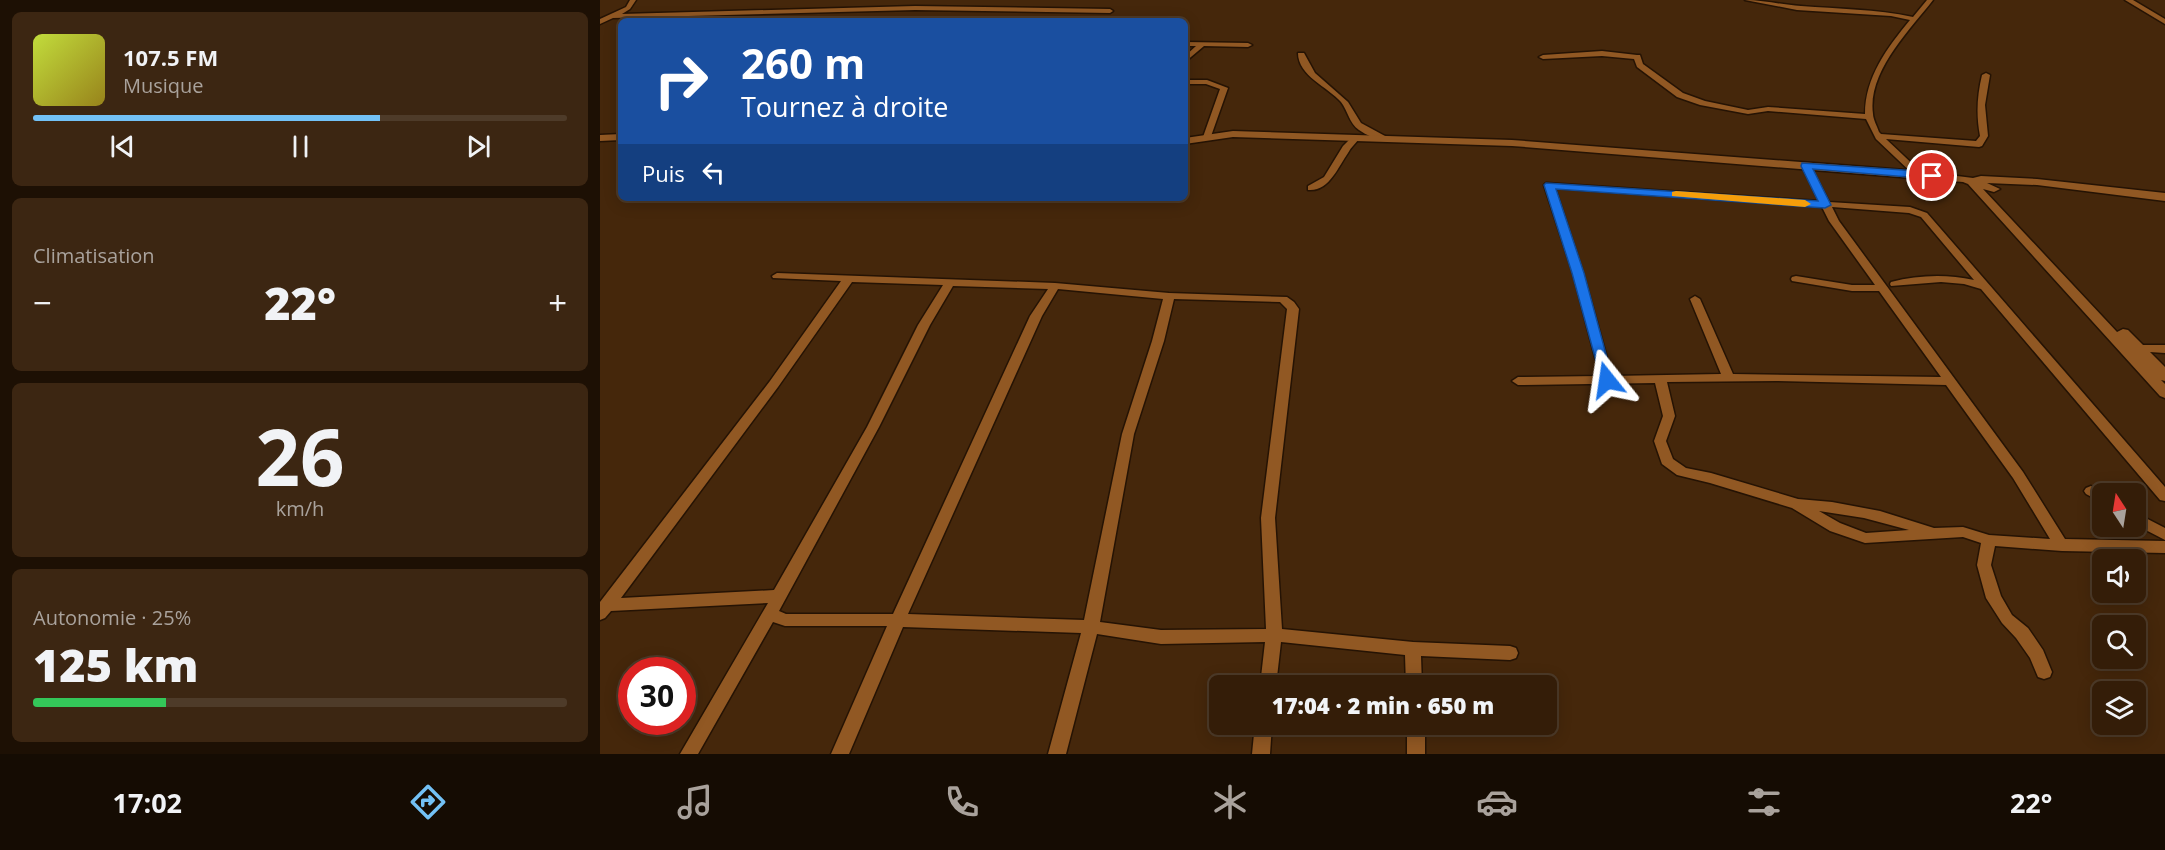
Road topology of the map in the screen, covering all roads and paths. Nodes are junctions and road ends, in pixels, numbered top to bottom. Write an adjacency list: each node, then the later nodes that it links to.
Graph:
1 (633, 0): 5 (street)
2 (1748, 0): 7 (street)
3 (1930, 0): 7 (street)
4 (2128, 0): 9 (street)
5 (612, 16): 6 (street); 8 (street)
6 (1106, 18)
7 (1915, 20): 18 (street)
8 (600, 22)
9 (2165, 22)
10 (1188, 44): 11 (street)
11 (1202, 44): 12 (street); 14 (street)
12 (1248, 45)
13 (1301, 55): 24 (street)
14 (1188, 57)
15 (1542, 57): 18 (street)
16 (1986, 75): 20 (street)
17 (1188, 82): 21 (street)
18 (1870, 117): 20 (street)
19 (618, 136): 22 (street)
20 (1879, 136): 27 (street)
21 (1207, 137): 23 (street); 25 (street)
22 (600, 138)
23 (1356, 138): 24 (street); 29 (street)
24 (1382, 138): 26 (street)
25 (1188, 140)
26 (1806, 166): 27 (street); 33 (street)
27 (1918, 174): 28 (street)
28 (1974, 182): 30 (street); 31 (street); 51 (street)
29 (1311, 188)
30 (1994, 189): 32 (street); 43 (street)
31 (2165, 197)
32 (2165, 203)
33 (1825, 205): 39 (street); 40 (street); 48 (street)
34 (777, 276): 35 (street)
35 (849, 278): 37 (street); 61 (street)
36 (1796, 279): 39 (street)
37 (950, 282): 38 (street); 60 (street)
38 (1055, 286): 41 (street); 63 (street)
39 (1890, 286): 40 (street); 50 (street)
40 (1988, 288): 52 (street)
41 (1169, 296): 64 (street); 65 (street)
42 (1695, 298): 46 (street)
43 (2138, 349): 44 (street); 45 (street)
44 (2165, 349)
45 (2165, 376)
46 (1729, 378): 47 (street); 50 (street)
47 (1660, 379): 48 (street); 53 (street)
48 (1607, 380): 49 (street)
49 (1518, 381)
50 (1951, 381): 58 (street)
51 (2165, 393)
52 (2165, 496)
53 (1797, 504): 55 (street); 55 (street)
54 (2146, 524): 56 (street)
55 (1934, 533): 57 (street)
56 (2165, 535)
57 (1989, 540): 58 (street); 68 (street)
58 (2062, 546): 59 (street)
59 (2165, 547)
60 (779, 596): 61 (street); 62 (street)
61 (603, 609)
62 (771, 611): 63 (street); 73 (street)
63 (898, 620): 64 (street); 74 (street)
64 (1091, 627): 65 (street); 75 (street)
65 (1274, 635): 66 (street); 69 (street)
66 (1413, 649): 67 (street); 70 (street)
67 (1510, 653)
68 (2044, 672)
69 (1269, 675)
70 (1414, 675)
71 (1263, 735): 76 (street)
72 (1416, 735): 77 (street)
73 (689, 754)
74 (840, 754)
75 (1057, 754)
76 (1261, 754)
77 (1416, 754)

